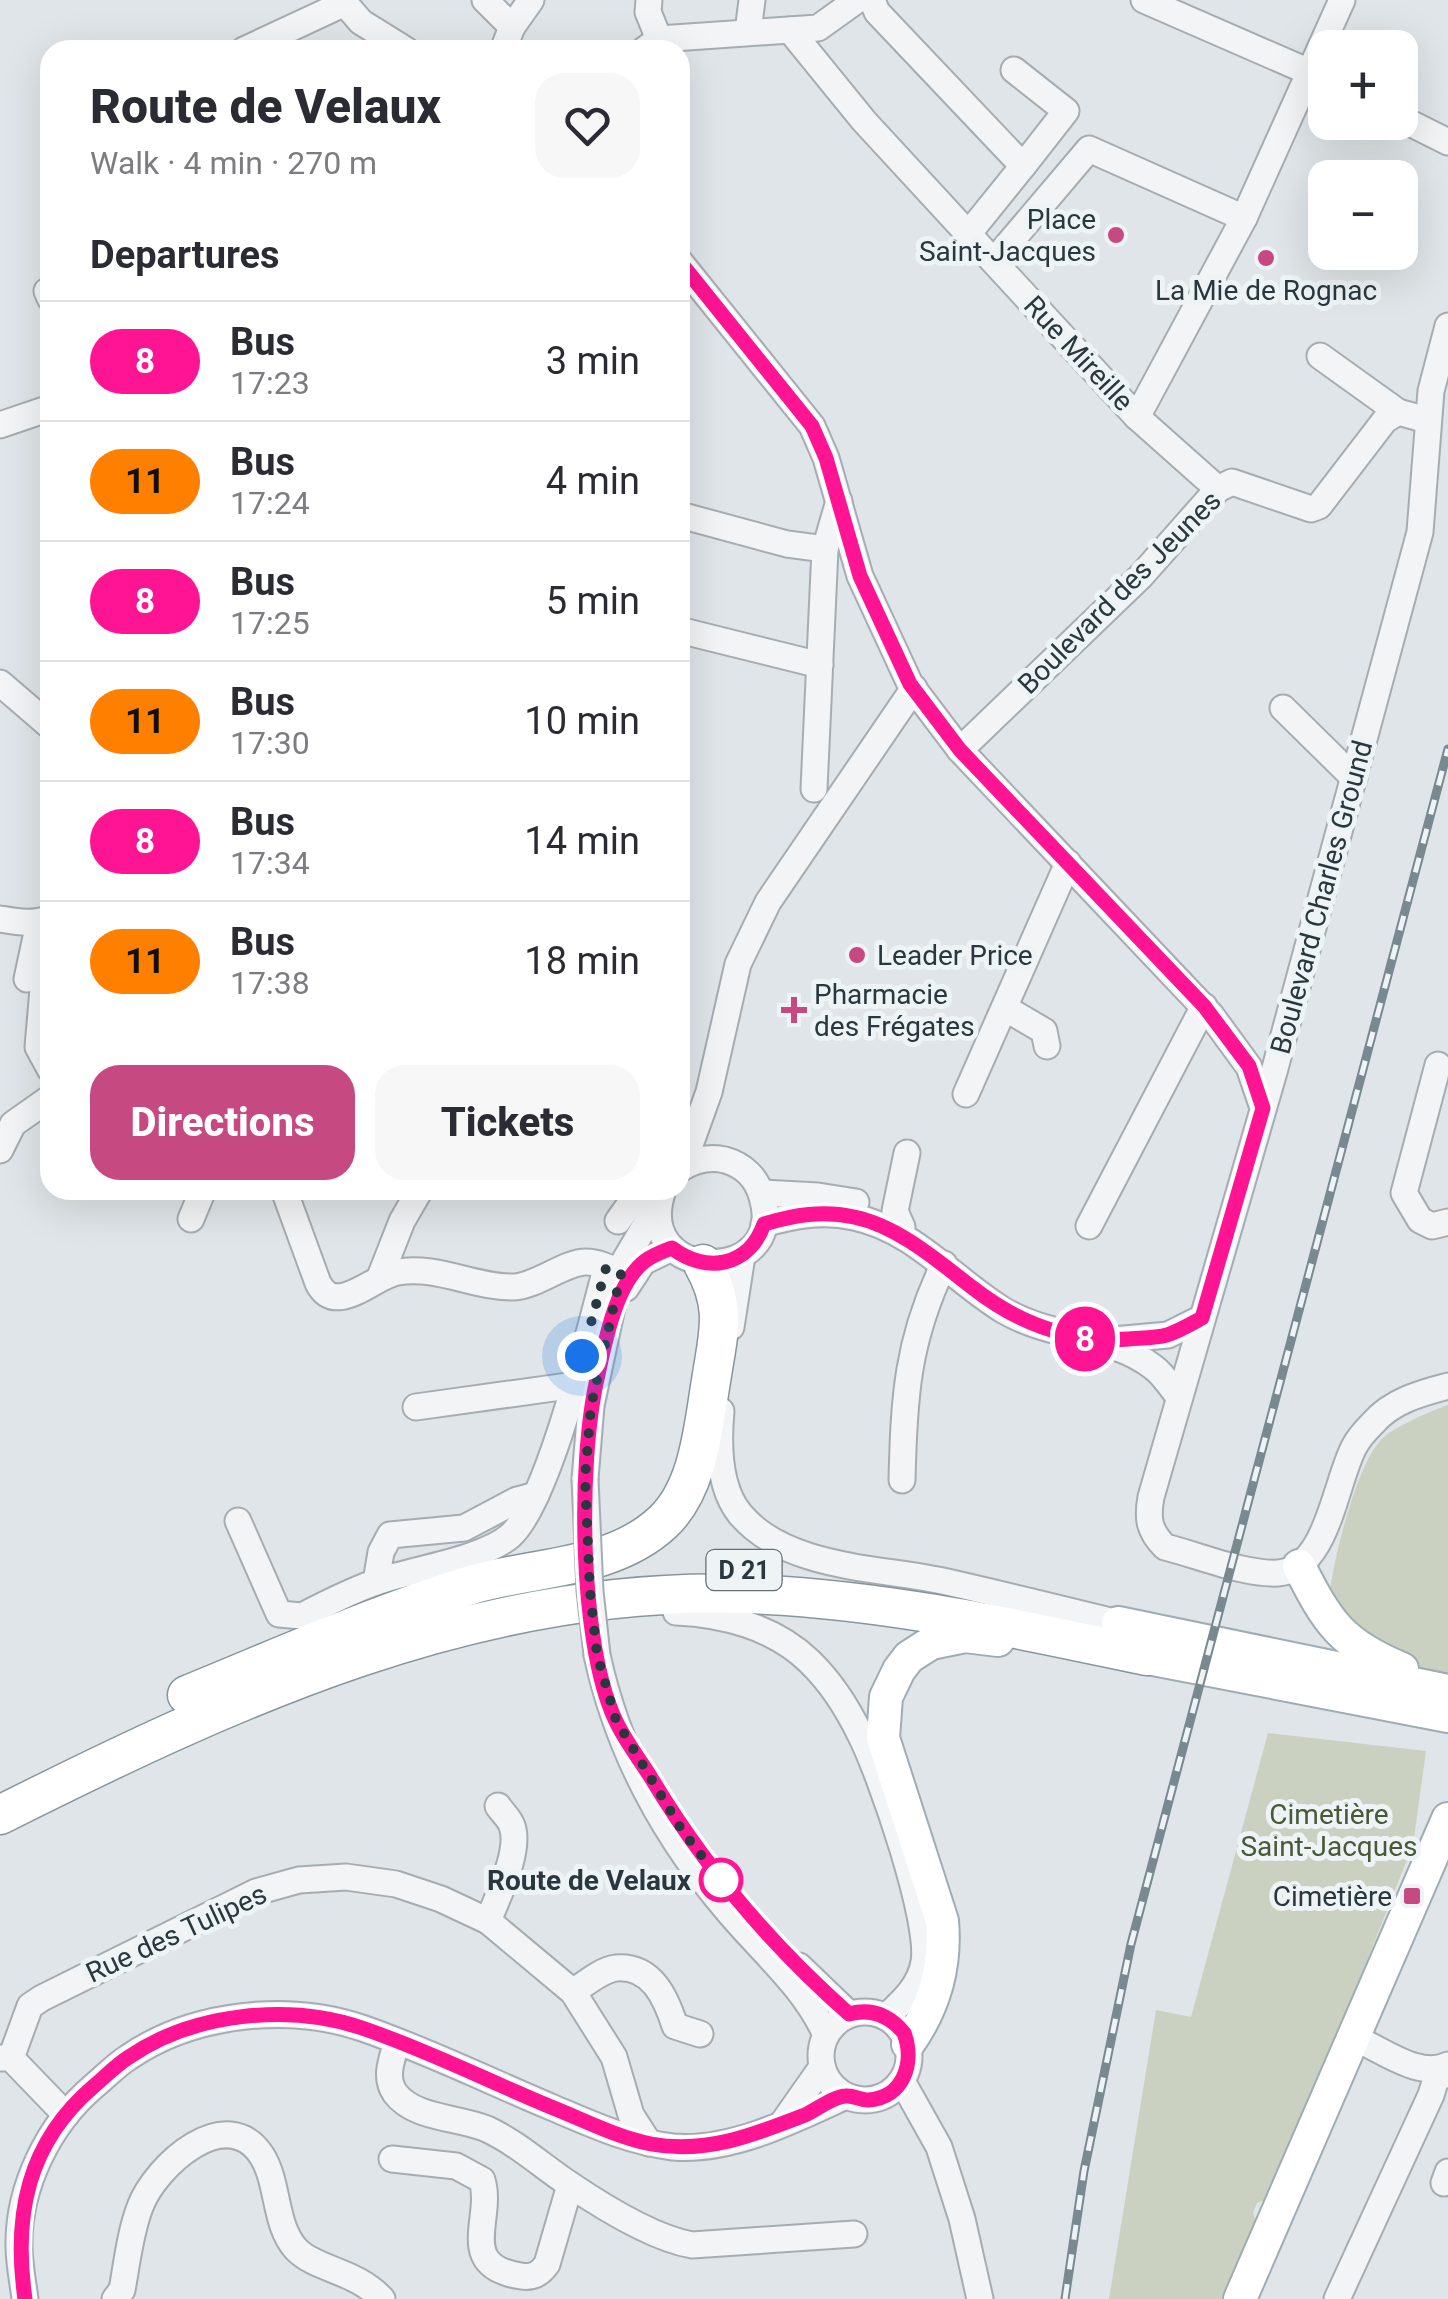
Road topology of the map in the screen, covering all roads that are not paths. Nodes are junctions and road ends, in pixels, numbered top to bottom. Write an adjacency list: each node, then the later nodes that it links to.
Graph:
1 (485, 0): 13 (street)
2 (531, 0): 13 (street)
3 (650, 0): 16 (street)
4 (752, 0): 12 (street)
5 (857, 0): 10 (street)
6 (872, 0): 23 (street)
7 (1144, 0): 19 (street)
8 (1342, 0): 11 (street)
9 (344, 2): 14 (street); 15 (street)
10 (790, 30): 12 (street); 25 (street, Rue Mireille)
11 (1333, 30)
12 (748, 32): 17 (street)
13 (507, 38)
14 (265, 40)
15 (390, 40)
16 (651, 40)
17 (689, 40)
18 (1014, 70): 23 (street)
19 (1308, 72)
20 (1308, 95): 24 (street)
21 (1418, 127): 22 (street)
22 (1448, 142)
23 (1023, 166): 25 (street)
24 (1244, 218): 26 (street); 32 (street)
25 (969, 233): 26 (street, Rue Mireille)
26 (994, 261): 32 (street, Rue Mireille)
27 (690, 274): 36 (street)
28 (1448, 326): 33 (street, Boulevard Charles Ground)
29 (1320, 356): 31 (street)
30 (40, 411): 34 (street)
31 (1398, 412): 33 (street); 35 (street, Boulevard des Jeunes)
32 (1137, 417): 35 (street, Rue Mireille)
33 (1428, 420): 46 (street, Boulevard Charles Ground)
34 (0, 425)
35 (1218, 489): 45 (street, Boulevard des Jeunes)
36 (838, 501): 38 (street); 42 (street)
37 (690, 518): 38 (street)
38 (824, 548): 40 (street)
39 (690, 633): 40 (street)
40 (820, 665): 47 (street)
41 (0, 683): 44 (street)
42 (914, 688): 45 (street); 58 (street)
43 (1282, 708): 46 (street)
44 (40, 717)
45 (960, 750): 48 (street)
46 (1354, 778): 57 (street, Boulevard Charles Ground)
47 (814, 788)
48 (1068, 863): 52 (street); 53 (street)
49 (0, 919): 50 (street)
50 (40, 920)
51 (40, 948): 55 (street)
52 (1004, 1008): 54 (street); 59 (street)
53 (1207, 1010): 57 (street); 62 (street); 80 (street)
54 (1046, 1046)
55 (40, 1051)
56 (1438, 1065): 78 (street)
57 (1274, 1072): 62 (street, Boulevard Charles Ground)
58 (710, 1081): 60 (street); 63 (street); 66 (street)
59 (966, 1094)
60 (690, 1103)
61 (40, 1105): 64 (street)
62 (1263, 1108): 88 (street, Boulevard Charles Ground)
63 (690, 1141)
64 (0, 1150)
65 (907, 1153): 81 (street)
66 (718, 1158): 67 (street); 68 (street)
67 (690, 1164)
68 (762, 1194): 79 (street); 81 (street)
69 (198, 1200): 75 (street)
70 (288, 1200): 87 (street)
71 (414, 1200): 76 (street)
72 (646, 1200): 77 (street)
73 (651, 1200): 86 (street)
74 (655, 1200): 82 (street)
75 (191, 1219)
76 (402, 1221): 85 (street); 87 (street)
77 (618, 1222)
78 (1448, 1222)
79 (764, 1224): 83 (street); 84 (street)
80 (1089, 1226)
81 (902, 1228): 84 (street)
82 (688, 1256): 83 (street); 86 (street); 99 (highway)
83 (742, 1256): 100 (street, D 21)
84 (938, 1260): 89 (street); 94 (street)
85 (418, 1272): 86 (street); 87 (street)
86 (620, 1273): 90 (street); 105 (street, bridge)
87 (380, 1277)
88 (1202, 1318): 89 (street); 92 (street, Boulevard Charles Ground)
89 (1098, 1341): 92 (street)
90 (575, 1385): 93 (street); 95 (street)
91 (1448, 1386): 97 (street)
92 (1178, 1396): 97 (street, Boulevard Charles Ground)
93 (416, 1407)
94 (902, 1480)
95 (536, 1496): 98 (street); 98 (street)
96 (238, 1521): 98 (street)
97 (1300, 1566): 103 (main road)
98 (376, 1582)
99 (370, 1622): 100 (highway, D 21); 106 (highway)
100 (1118, 1623): 103 (main road, D 21)
101 (466, 1624): 102 (highway, D 21); 108 (highway, D 21); 114 (street)
102 (1146, 1656): 104 (main road, D 21); 119 (main road)
103 (1448, 1689)
104 (1448, 1716)
105 (616, 1720): 113 (street); 116 (street)
106 (0, 1788)
107 (498, 1806): 111 (street)
108 (0, 1815)
109 (1448, 1819): 117 (main road)
110 (1448, 1836): 117 (main road)
111 (488, 1921): 112 (street, Rue des Tulipes); 120 (street, Rue des Tulipes)
112 (573, 1992): 115 (street); 128 (street, Rue des Tulipes)
113 (849, 2014): 114 (street); 116 (street)
114 (886, 2017): 119 (street)
115 (700, 2034)
116 (826, 2035): 121 (street)
117 (1359, 2040): 122 (street); 137 (main road); 138 (main road)
118 (396, 2042): 126 (street); 128 (street); 130 (street)
119 (908, 2044): 123 (street)
120 (5, 2058): 126 (street)
121 (822, 2067): 124 (street); 127 (street)
122 (1445, 2070): 139 (street)
123 (902, 2081): 125 (street); 131 (street)
124 (846, 2096): 125 (street); 127 (street)
125 (879, 2098): 131 (street)
126 (66, 2115): 133 (street)
127 (784, 2121): 128 (street, Rue des Tulipes)
128 (626, 2125)
129 (392, 2159): 130 (street)
130 (570, 2185): 132 (street)
131 (962, 2219): 136 (street)
132 (854, 2234)
133 (16, 2296)
134 (116, 2299): 135 (street)
135 (382, 2299)
136 (980, 2299)
137 (1240, 2299)
138 (1252, 2299)
139 (1337, 2299)

